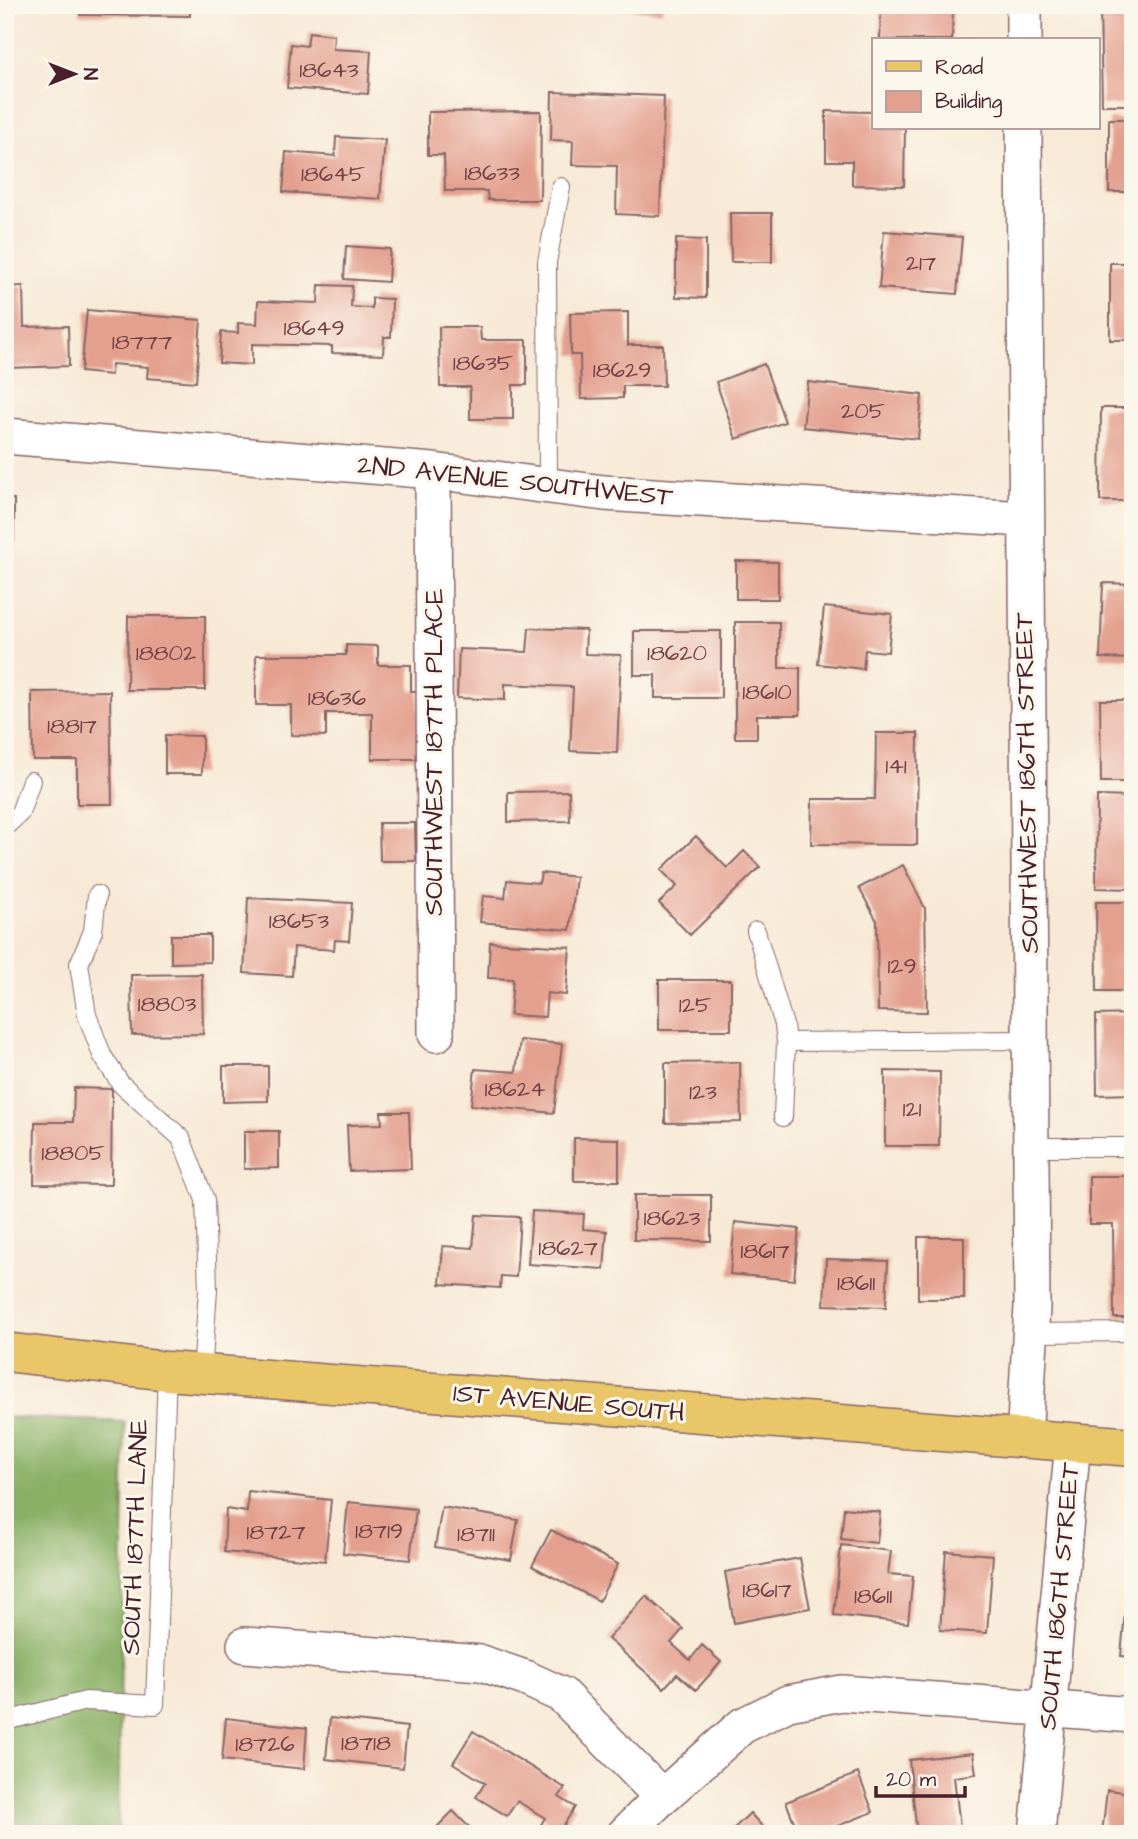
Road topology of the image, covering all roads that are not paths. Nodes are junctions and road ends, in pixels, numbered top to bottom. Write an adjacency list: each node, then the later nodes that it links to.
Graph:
1 (1024, 5): 2 (street)
2 (1024, 38)
3 (1024, 130): 8 (street, SOUTHWEST 186TH STREET)
4 (561, 187): 7 (lane)
5 (5, 436): 6 (street, 2ND AVENUE SOUTHWEST)
6 (433, 471): 7 (street, 2ND AVENUE SOUTHWEST); 13 (street, SOUTHWEST 187TH PLACE)
7 (548, 486): 8 (street, 2ND AVENUE SOUTHWEST)
8 (1025, 519): 14 (street, SOUTHWEST 186TH STREET)
9 (31, 781): 10 (lane)
10 (5, 827)
11 (97, 895): 22 (lane, SOUTH 187TH LANE)
12 (756, 930): 15 (lane)
13 (436, 1034)
14 (1030, 1040): 15 (lane); 17 (street, SOUTHWEST 186TH STREET)
15 (786, 1042): 16 (lane)
16 (783, 1117)
17 (1031, 1147): 18 (lane); 20 (street, SOUTHWEST 186TH STREET)
18 (1133, 1147)
19 (1133, 1332): 20 (lane)
20 (1030, 1333): 23 (street, SOUTHWEST 186TH STREET)
21 (5, 1352): 22 (main road, 1ST AVENUE SOUTH)
22 (184, 1372): 23 (main road, 1ST AVENUE SOUTH); 29 (lane, SOUTH 187TH LANE)
23 (1024, 1439): 24 (main road, 1ST AVENUE SOUTH)
24 (1073, 1442): 25 (main road, 1ST AVENUE SOUTH); 27 (street, SOUTH 186TH STREET)
25 (1133, 1447)
26 (245, 1645): 30 (street)
27 (1048, 1707): 28 (street); 30 (street); 32 (street, SOUTH 186TH STREET)
28 (1133, 1715)
29 (5, 1721)
30 (662, 1797): 31 (street)
31 (625, 1834)
32 (1037, 1834)

